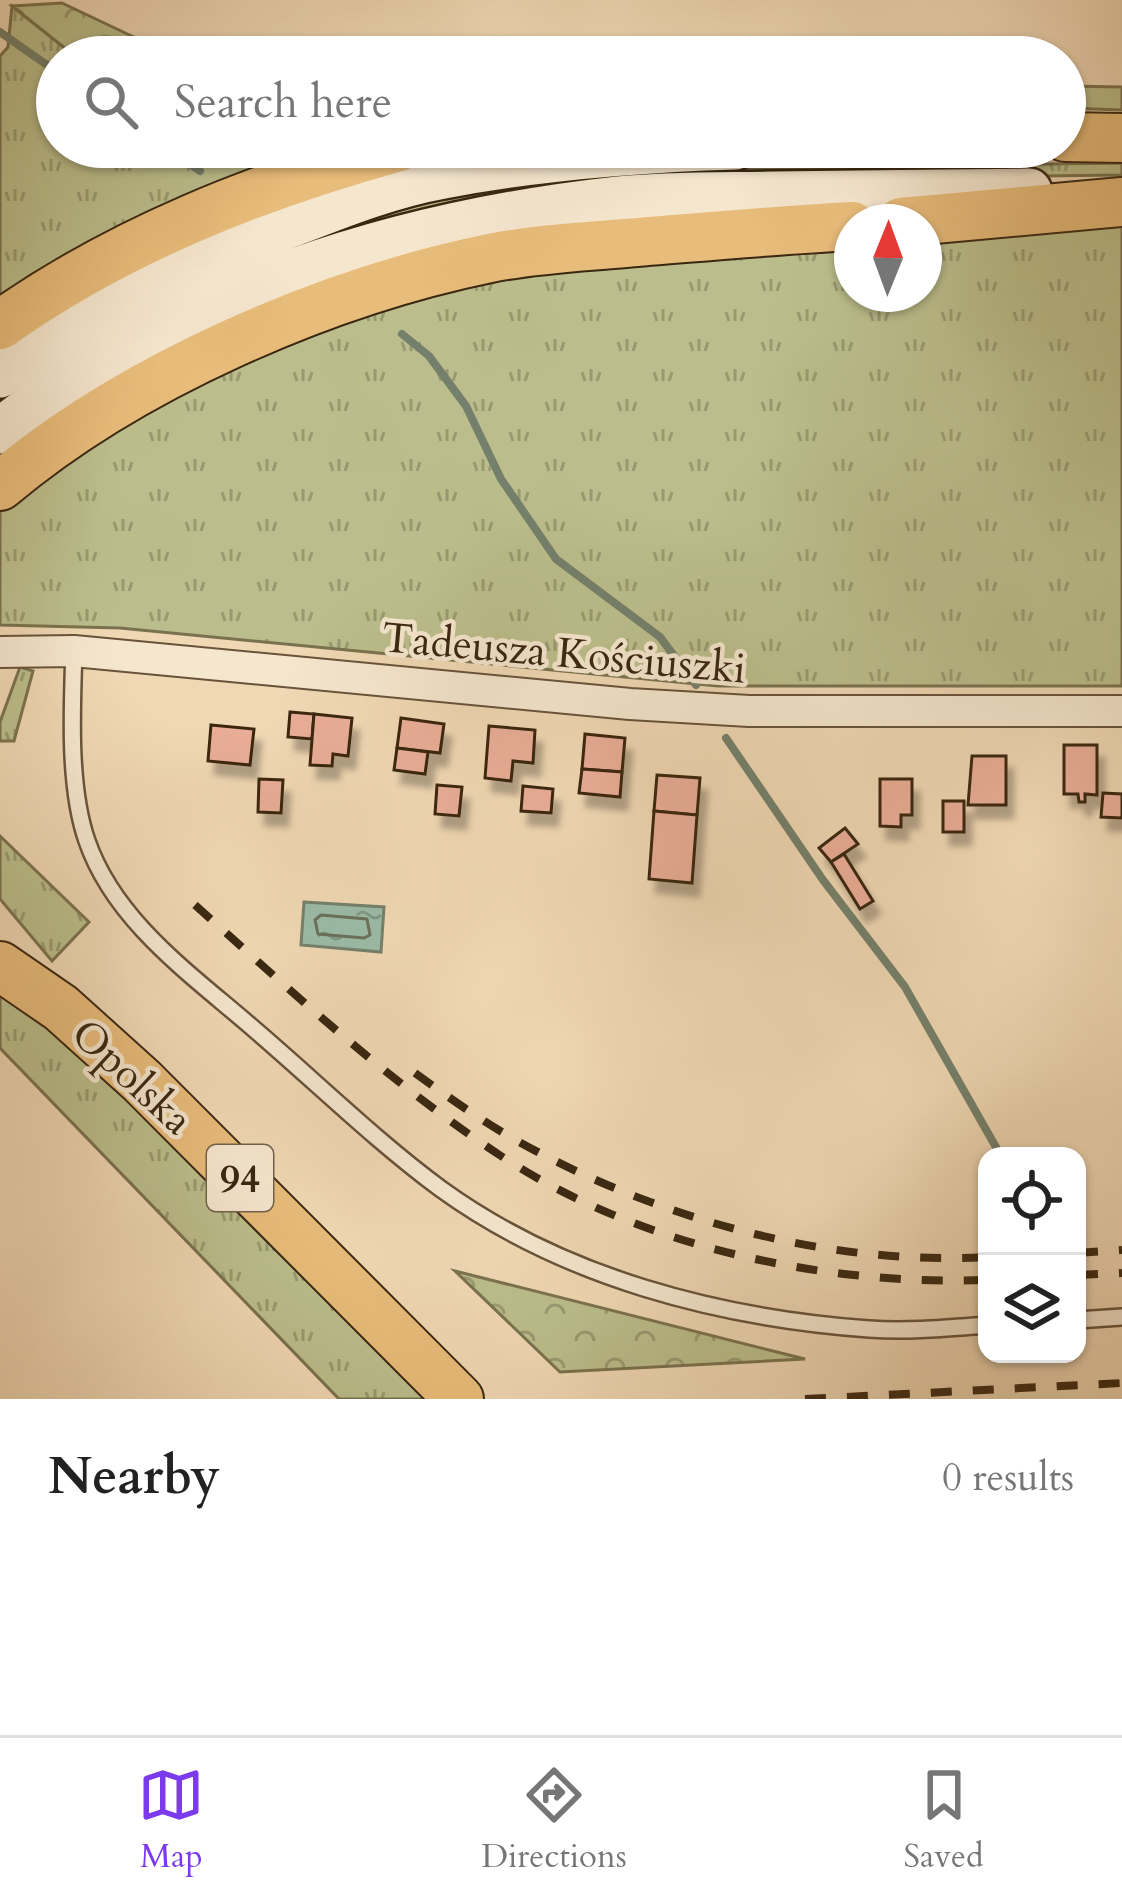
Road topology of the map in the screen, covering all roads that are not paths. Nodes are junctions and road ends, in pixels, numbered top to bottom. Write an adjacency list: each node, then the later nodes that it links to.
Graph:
1 (1086, 137): 2 (main road)
2 (1122, 138)
3 (329, 168): 8 (main road)
4 (490, 168): 9 (main road)
5 (1122, 198): 6 (main road); 10 (main road)
6 (942, 218)
7 (834, 227): 11 (main road)
8 (0, 326)
9 (0, 375)
10 (0, 431)
11 (0, 486)
12 (74, 651): 13 (street, Tadeusza Kościuszki); 14 (street, Tadeusza Kościuszki); 20 (lane)
13 (0, 652)
14 (1122, 711)
15 (0, 931): 17 (main road, Opolska / 94)
16 (0, 966): 17 (main road, Opolska / 94)
17 (61, 1009): 21 (main road, Opolska / 94)
18 (1122, 1317): 19 (lane)
19 (1086, 1319)
20 (978, 1325)
21 (459, 1399)

